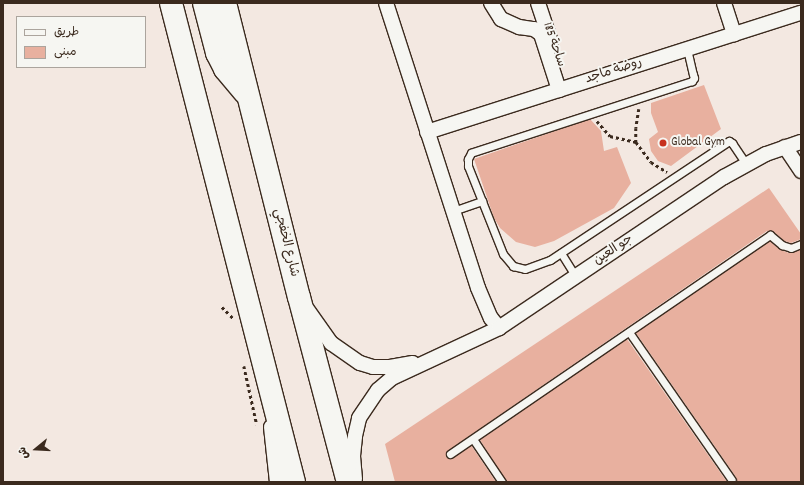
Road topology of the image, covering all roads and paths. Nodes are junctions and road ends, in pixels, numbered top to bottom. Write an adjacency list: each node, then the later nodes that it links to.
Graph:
1 (171, 3): 35 (highway)
2 (204, 3): 13 (highway)
3 (226, 3): 13 (highway, شارع الخفجي)
4 (386, 3): 16 (street)
5 (491, 3): 9 (street, ساحة 185)
6 (724, 3): 10 (street)
7 (540, 7): 9 (street); 12 (street, ساحة 185)
8 (801, 13): 10 (street, روضة ماجد)
9 (524, 28): 12 (street, ساحة 185)
10 (734, 34): 11 (street, روضة ماجد)
11 (687, 48): 12 (street, روضة ماجد); 14 (lane)
12 (563, 89): 16 (street, روضة ماجد)
13 (249, 97): 28 (highway, شارع الخفجي)
14 (641, 98): 15 (lane); 17 (path)
15 (593, 114): 17 (path); 23 (lane)
16 (427, 132): 24 (street)
17 (636, 142): 22 (path)
18 (801, 142): 19 (street, جو العين)
19 (785, 147): 20 (street, جو العين); 21 (street)
20 (746, 164): 22 (lane); 27 (street, جو العين)
21 (801, 171)
22 (676, 177): 26 (lane)
23 (482, 201): 24 (lane); 26 (lane)
24 (453, 211): 31 (street)
25 (801, 244): 32 (lane)
26 (561, 252): 27 (lane)
27 (576, 277): 31 (street, جو العين)
28 (299, 297): 34 (street, جو العين); 42 (highway, شارع الخفجي)
29 (222, 307): 30 (path)
30 (235, 320)
31 (499, 328): 34 (street, جو العين)
32 (629, 332): 37 (lane); 39 (lane)
33 (243, 358): 36 (path)
34 (427, 360): 43 (street, جو العين)
35 (267, 383): 40 (street); 41 (highway)
36 (257, 426)
37 (473, 439): 38 (lane); 44 (lane)
38 (450, 454)
39 (732, 480)
40 (277, 482)
41 (294, 482)
42 (348, 482)
43 (355, 482)
44 (502, 482)

